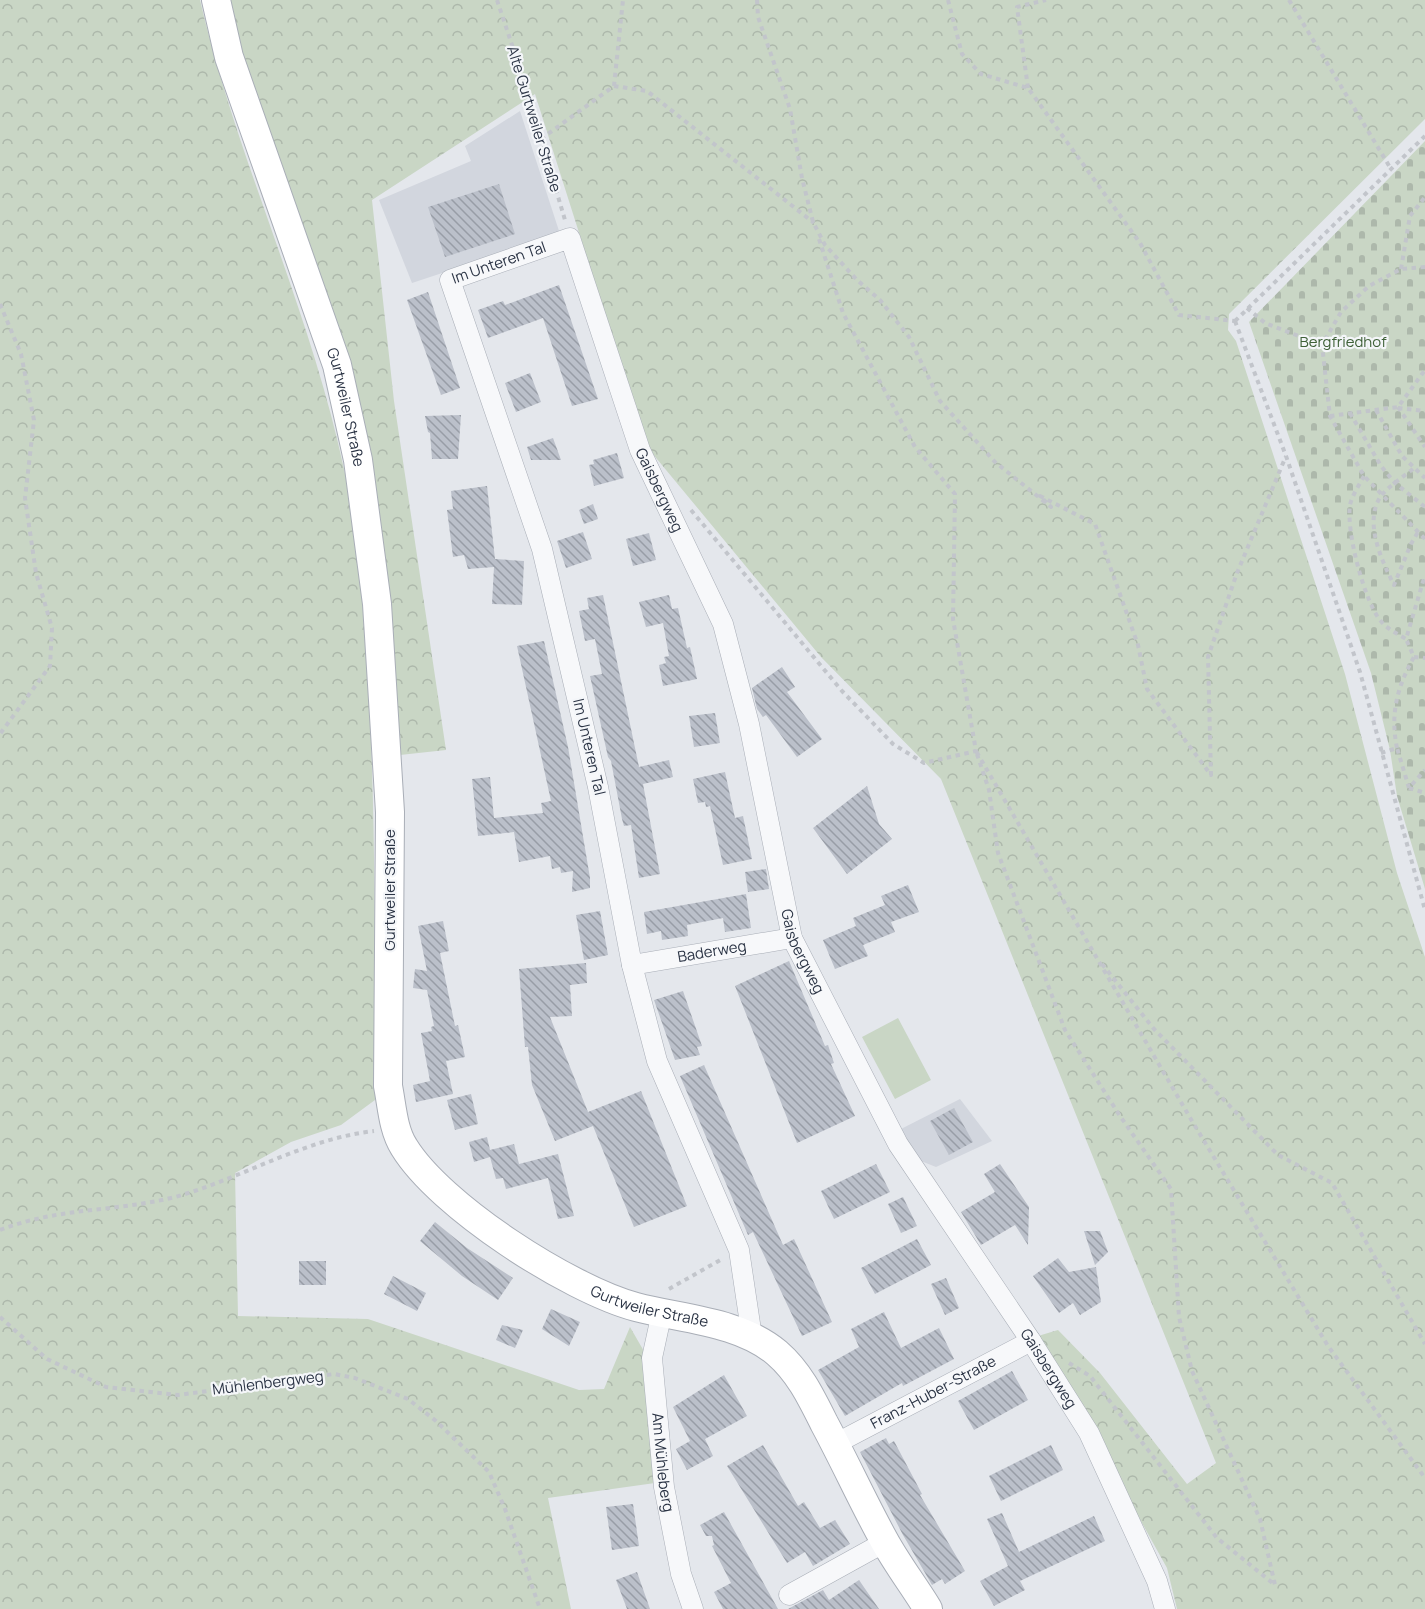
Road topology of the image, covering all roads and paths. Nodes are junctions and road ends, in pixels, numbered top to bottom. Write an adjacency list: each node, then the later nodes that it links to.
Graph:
1 (216, 0): 54 (main road, Gurtweiler Straße)
2 (496, 0): 11 (path, Alte Gurtweiler Straße)
3 (623, 0): 8 (path)
4 (757, 0): 14 (path)
5 (948, 0): 9 (path)
6 (1046, 0): 9 (path)
7 (1289, 0): 12 (path)
8 (614, 86): 11 (path); 14 (path)
9 (1028, 88): 20 (path)
10 (1425, 136): 12 (path)
11 (541, 139): 15 (path, Alte Gurtweiler Straße)
12 (1391, 169): 19 (path)
13 (1425, 197): 17 (path)
14 (813, 222): 29 (path); 45 (path)
15 (570, 238): 51 (street, Gaisbergweg); 53 (street, Im Unteren Tal)
16 (1425, 267): 17 (path)
17 (1401, 269): 21 (path)
18 (0, 304): 43 (path)
19 (1246, 308): 20 (path); 21 (path)
20 (1235, 321): 29 (path)
21 (1322, 345): 27 (path)
22 (1425, 370): 23 (path)
23 (1398, 407): 24 (path); 25 (path); 28 (path)
24 (1376, 410): 26 (path); 30 (path)
25 (1425, 411)
26 (1350, 413): 27 (path); 33 (path)
27 (1330, 416): 31 (path)
28 (1425, 447)
29 (1286, 456): 46 (path)
30 (1413, 469): 32 (path); 33 (path)
31 (1364, 476): 34 (path); 40 (path)
32 (1425, 478)
33 (1395, 483): 34 (path); 36 (path)
34 (1382, 496): 37 (path); 37 (path)
35 (686, 506): 45 (path)
36 (1425, 507)
37 (1418, 532): 38 (path)
38 (1425, 539)
39 (1425, 575): 40 (path)
40 (1406, 639): 41 (path)
41 (1414, 657): 42 (path); 44 (path)
42 (1425, 658)
43 (0, 734)
44 (1397, 748): 46 (path); 48 (path)
45 (976, 751): 52 (path); 60 (path)
46 (1382, 753): 50 (path)
47 (1425, 770): 48 (path)
48 (1409, 788): 49 (path)
49 (1425, 793)
50 (1425, 910)
51 (792, 938): 53 (street, Baderweg); 60 (street, Gaisbergweg)
52 (1092, 952): 61 (path); 63 (path)
53 (632, 965): 56 (street, Im Unteren Tal)
54 (396, 1128): 55 (path); 57 (main road, Gurtweiler Straße)
55 (0, 1230)
56 (739, 1250): 57 (path); 59 (street, Im Unteren Tal)
57 (650, 1309): 59 (main road, Gurtweiler Straße); 67 (street, Am Mühleberg)
58 (0, 1317): 66 (path, Mühlenbergweg)
59 (752, 1337): 62 (main road, Gurtweiler Straße)
60 (1032, 1341): 62 (street, Franz-Huber-Straße); 69 (street, Gaisbergweg)
61 (1425, 1344)
62 (836, 1444): 64 (main road, Gurtweiler Straße)
63 (1425, 1478)
64 (885, 1542): 65 (street); 68 (main road, Gurtweiler Straße)
65 (789, 1595)
66 (540, 1609)
67 (693, 1609)
68 (928, 1609)
69 (1165, 1609)

